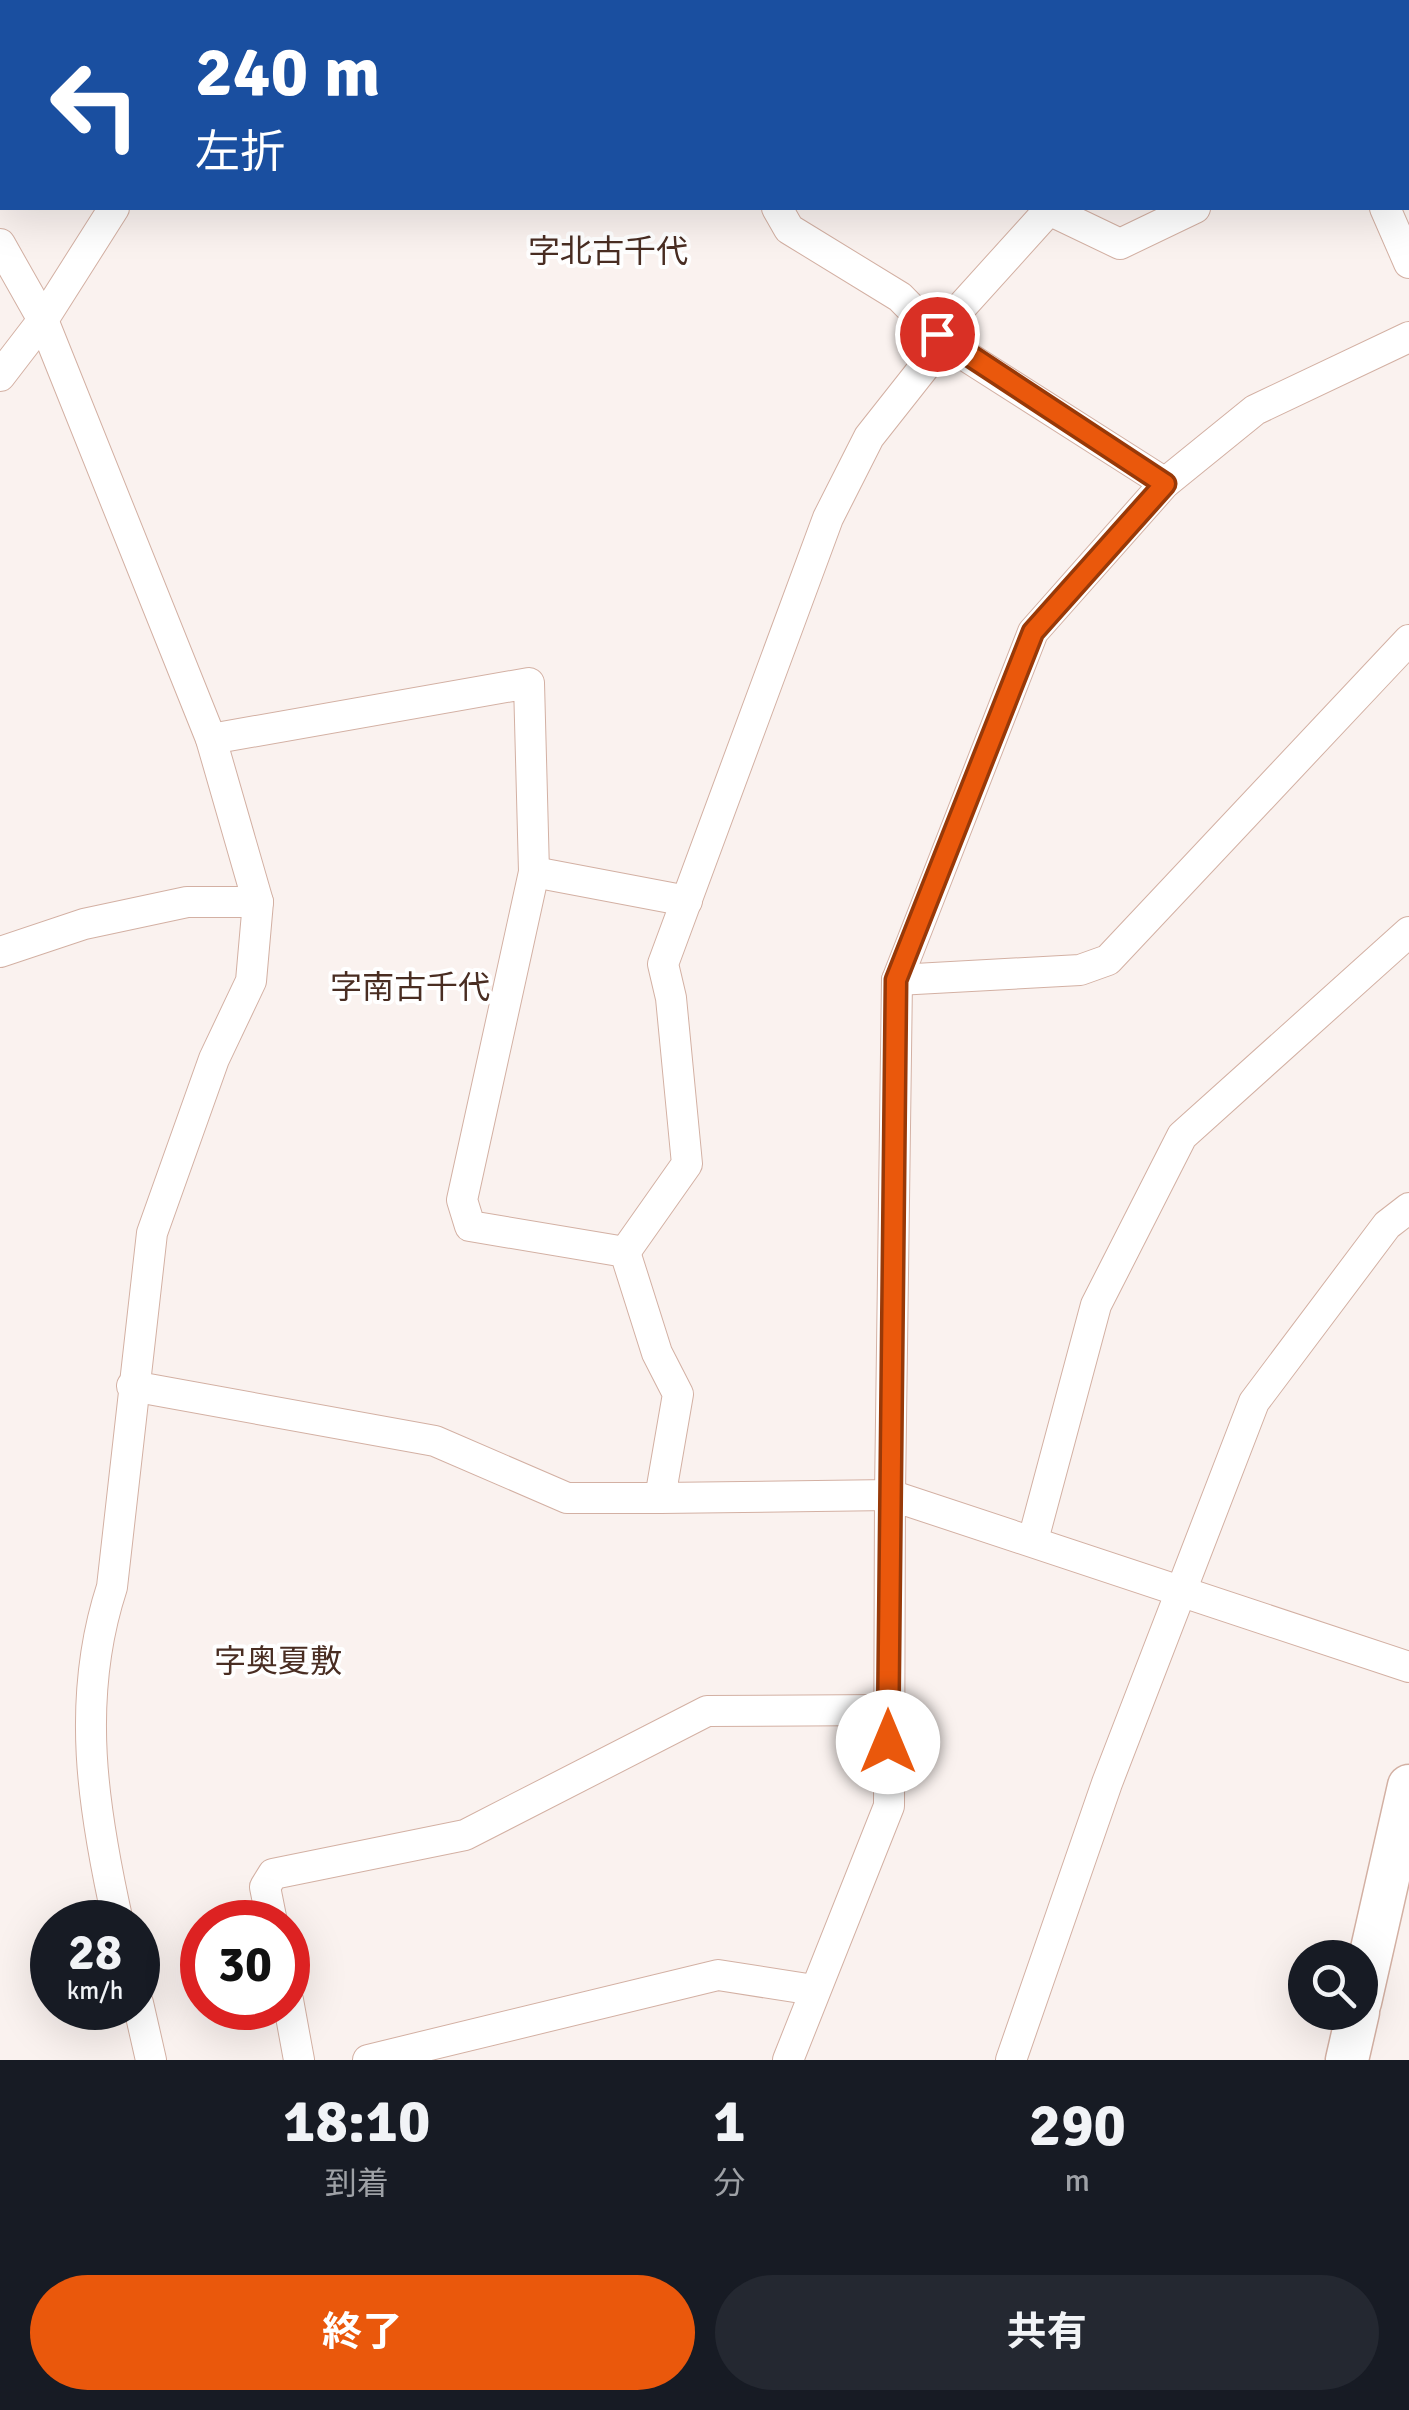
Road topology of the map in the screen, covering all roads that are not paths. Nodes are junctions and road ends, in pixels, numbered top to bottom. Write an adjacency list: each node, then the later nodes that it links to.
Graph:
1 (113, 210): 9 (street)
2 (778, 210): 11 (street)
3 (1047, 210): 11 (street)
4 (1050, 210): 5 (street)
5 (1191, 210)
6 (1386, 210): 8 (street)
7 (0, 244): 9 (street)
8 (1409, 262)
9 (44, 320): 12 (street); 15 (street)
10 (1409, 337): 13 (street)
11 (940, 338): 13 (street); 17 (street)
12 (0, 376)
13 (1165, 484): 21 (street)
14 (1409, 640): 21 (street)
15 (210, 739): 16 (street); 18 (street)
16 (534, 872): 17 (street); 23 (street)
17 (687, 901): 23 (street)
18 (258, 902): 20 (street); 24 (street)
19 (1409, 932): 27 (street)
20 (0, 952)
21 (896, 980): 25 (street)
22 (1409, 1208): 28 (street)
23 (626, 1252): 26 (street)
24 (132, 1386): 26 (street); 32 (street)
25 (890, 1495): 26 (street); 27 (street); 30 (street)
26 (660, 1498)
27 (1032, 1540): 28 (street)
28 (1179, 1591): 29 (street); 43 (street)
29 (1409, 1667)
30 (888, 1710): 33 (street); 35 (street)
31 (1409, 1786): 34 (street)
32 (113, 1900)
33 (268, 1900)
34 (1374, 1940)
35 (814, 1990): 41 (street); 42 (street)
36 (145, 2030): 39 (street)
37 (294, 2030): 40 (street)
38 (1354, 2030): 44 (street)
39 (152, 2060)
40 (299, 2060)
41 (368, 2060)
42 (788, 2060)
43 (1011, 2060)
44 (1347, 2060)

